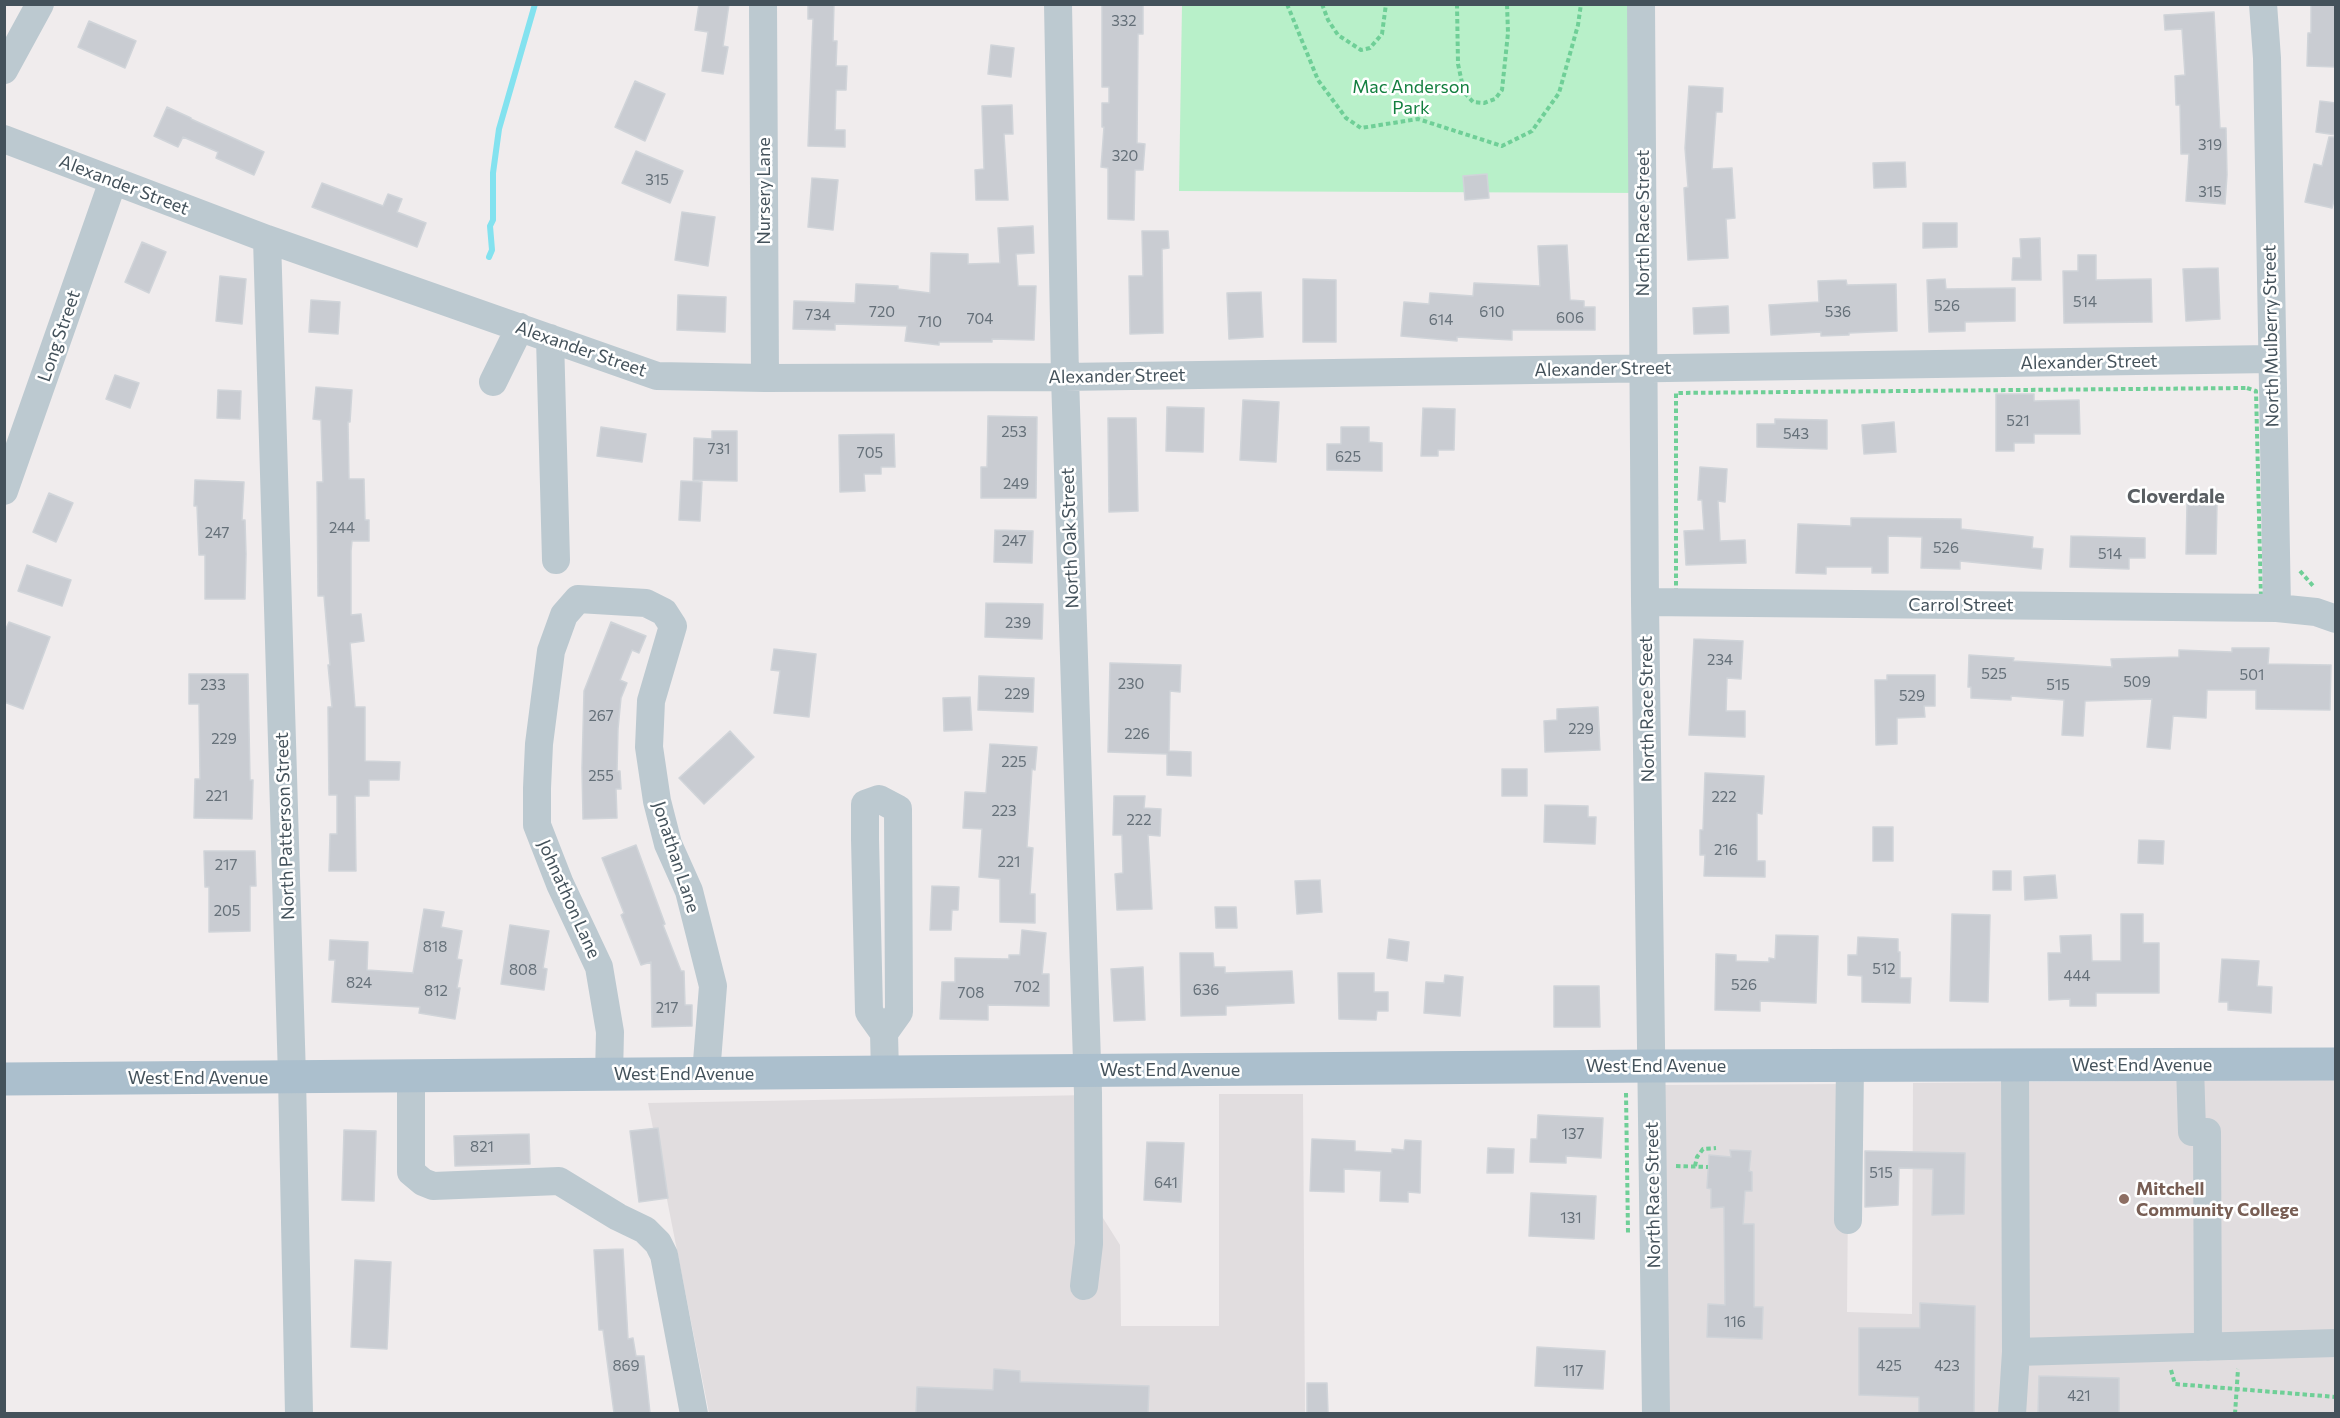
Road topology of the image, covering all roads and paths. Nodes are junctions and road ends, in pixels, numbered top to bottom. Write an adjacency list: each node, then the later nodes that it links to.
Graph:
1 (40, 4): 12 (street)
2 (763, 4): 21 (street, Nursery Lane)
3 (1058, 4): 20 (street, North Oak Street)
4 (1287, 4): 9 (path)
5 (1322, 4): 6 (path)
6 (1386, 4)
7 (1457, 4): 8 (path)
8 (1507, 4)
9 (1581, 4)
10 (1641, 4): 19 (street, North Race Street)
11 (2263, 4): 18 (street, North Mulberry Street)
12 (4, 70)
13 (4, 139): 14 (street, Alexander Street)
14 (113, 181): 15 (street, Alexander Street); 24 (street, Long Street)
15 (267, 239): 16 (street, Alexander Street); 41 (street, North Patterson Street)
16 (520, 327): 17 (street, Alexander Street); 22 (street)
17 (550, 338): 21 (street, Alexander Street); 25 (street)
18 (2271, 359): 19 (street, Alexander Street); 27 (street, North Mulberry Street)
19 (1644, 369): 20 (street, Alexander Street); 26 (street, North Race Street)
20 (1065, 377): 21 (street, Alexander Street); 36 (street, North Oak Street)
21 (765, 378)
22 (493, 382)
23 (2256, 391): 27 (path)
24 (4, 491)
25 (556, 560)
26 (1645, 602): 27 (street, Carrol Street); 34 (street, North Race Street)
27 (2269, 603): 28 (street)
28 (2336, 619)
29 (547, 687): 38 (street, Jonathan Lane); 39 (street, Johnathon Lane)
30 (884, 1033): 30 (street); 37 (street)
31 (2336, 1064): 33 (main road, West End Avenue)
32 (2015, 1065): 33 (main road, West End Avenue); 35 (main road, West End Avenue); 52 (street)
33 (2190, 1065): 51 (street)
34 (1652, 1066): 35 (main road, West End Avenue); 36 (main road, West End Avenue); 58 (street, North Race Street)
35 (1850, 1066): 47 (street)
36 (1086, 1071): 37 (main road, West End Avenue); 48 (street, North Oak Street)
37 (885, 1072): 38 (main road, West End Avenue)
38 (706, 1074): 39 (main road, West End Avenue)
39 (609, 1075): 40 (main road, West End Avenue)
40 (411, 1076): 41 (main road, West End Avenue); 57 (street)
41 (292, 1077): 42 (main road, West End Avenue); 56 (street, North Patterson Street)
42 (4, 1079)
43 (1716, 1148): 45 (path)
44 (1676, 1166): 45 (path)
45 (1695, 1166): 46 (path)
46 (1708, 1167)
47 (1848, 1220)
48 (1084, 1286)
49 (2336, 1343): 50 (street)
50 (2238, 1346): 51 (street); 54 (path)
51 (2208, 1347): 52 (street)
52 (2016, 1352): 59 (street)
53 (2159, 1369): 54 (path)
54 (2237, 1388): 55 (path); 60 (path)
55 (2336, 1397)
56 (299, 1413)
57 (694, 1413)
58 (1656, 1413)
59 (2012, 1413)
60 (2235, 1413)

